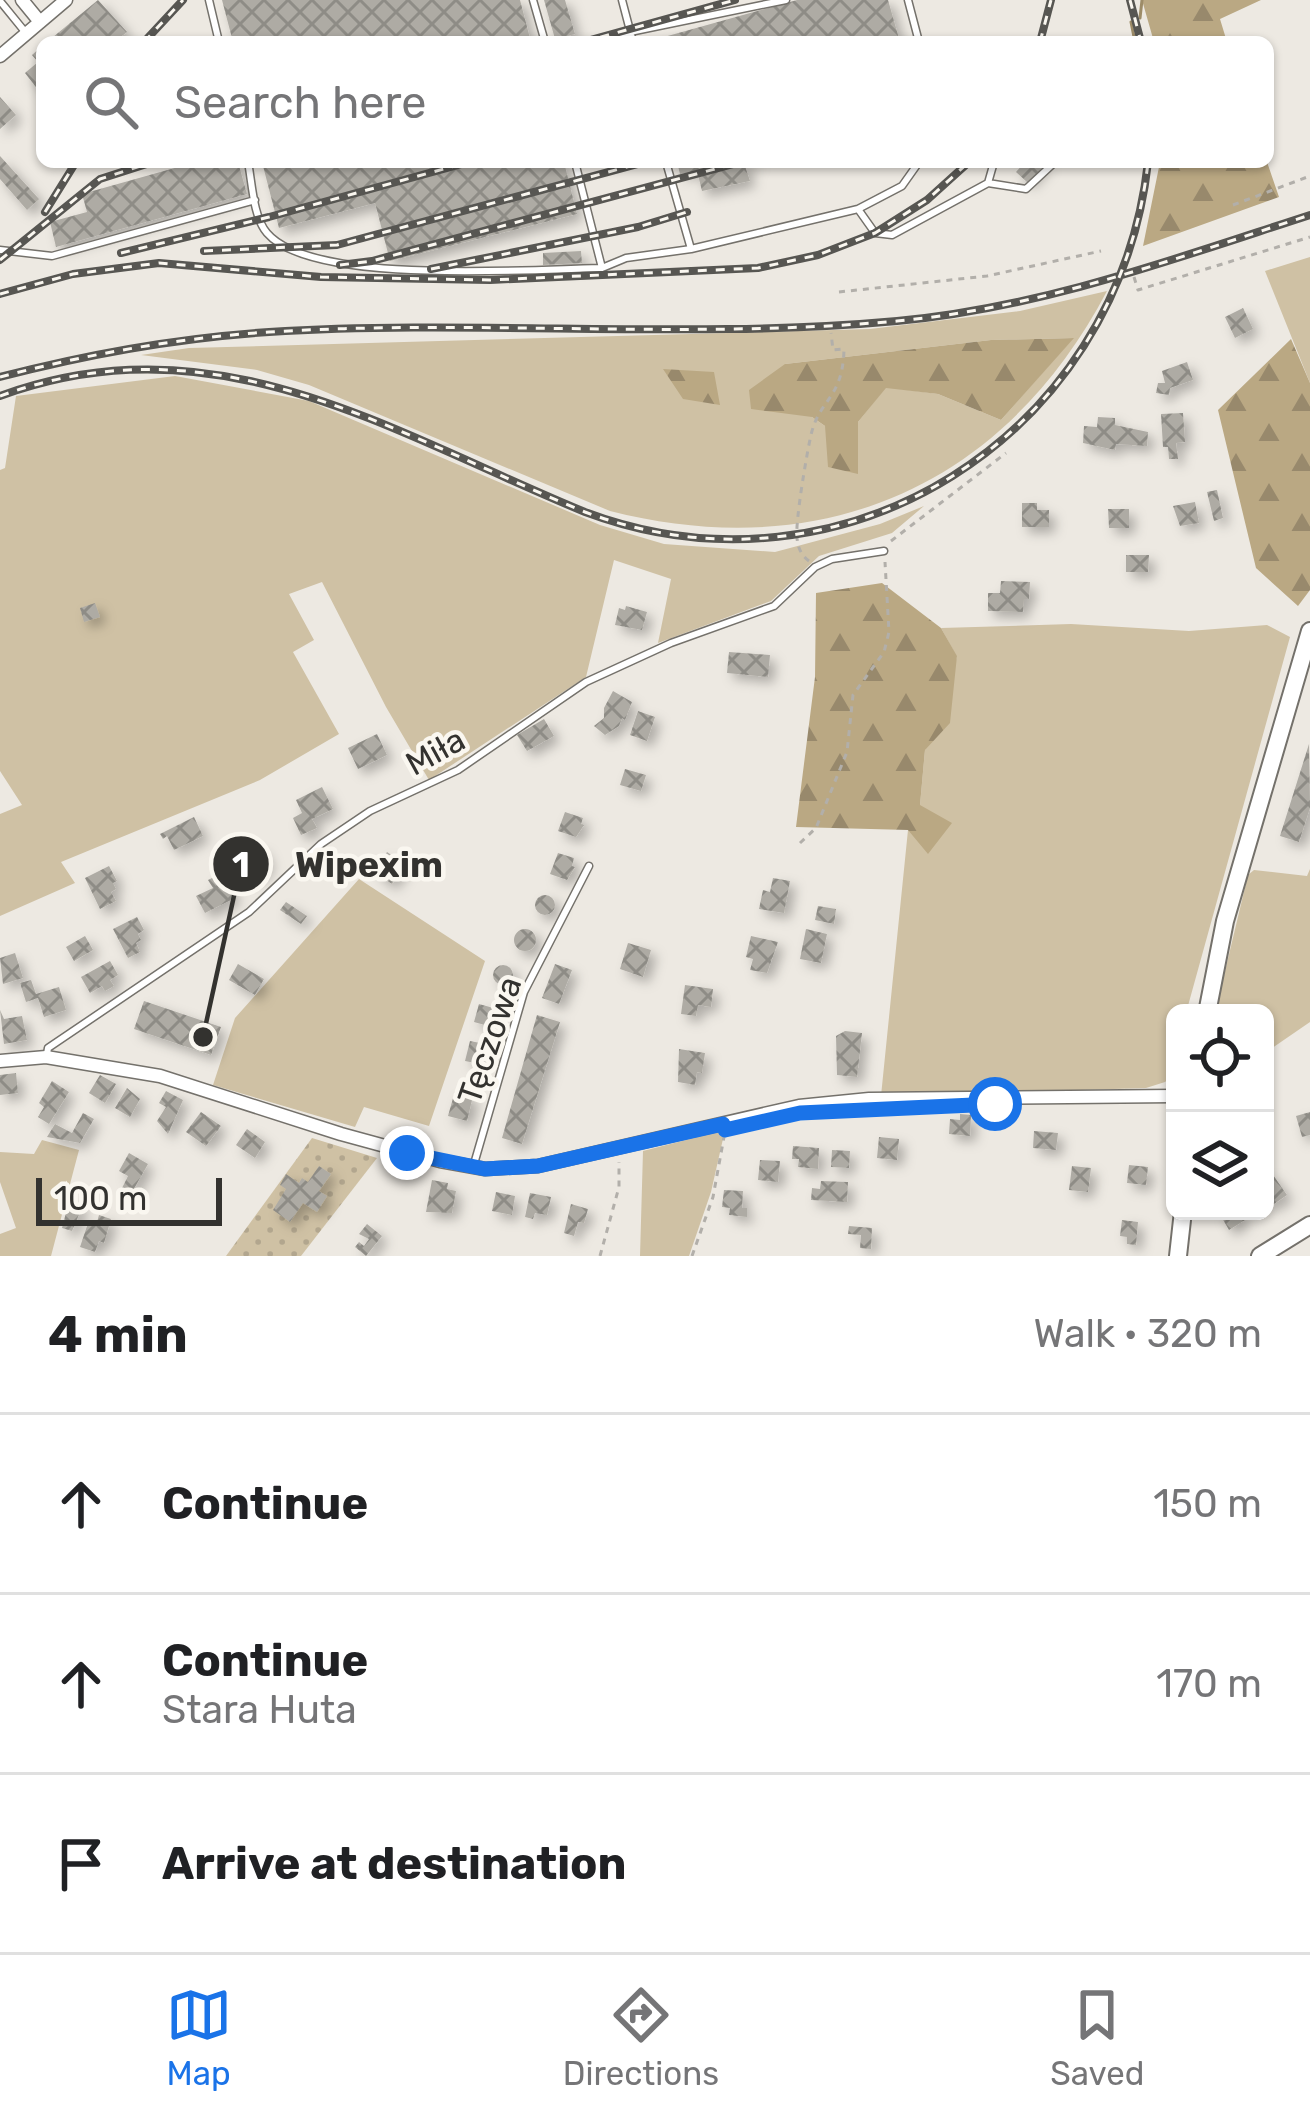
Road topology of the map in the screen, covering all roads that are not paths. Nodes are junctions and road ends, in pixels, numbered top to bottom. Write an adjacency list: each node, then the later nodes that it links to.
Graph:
1 (22, 0): 9 (street)
2 (66, 0): 9 (street)
3 (208, 0): 12 (lane)
4 (533, 0): 13 (lane)
5 (622, 0): 10 (lane)
6 (786, 0): 10 (lane)
7 (908, 0): 16 (lane)
8 (0, 2): 11 (lane)
9 (40, 22): 11 (street)
10 (630, 32): 14 (lane); 15 (lane)
11 (26, 34): 17 (street)
12 (217, 36)
13 (543, 36)
14 (620, 36)
15 (631, 36)
16 (918, 36)
17 (0, 56)
18 (249, 168): 25 (lane)
19 (576, 168): 29 (lane)
20 (668, 168): 27 (lane)
21 (915, 168): 26 (lane)
22 (992, 168): 24 (lane)
23 (1048, 168): 24 (lane)
24 (988, 183): 26 (lane)
25 (255, 200): 28 (lane); 29 (lane)
26 (858, 209): 27 (lane)
27 (692, 249): 29 (lane)
28 (0, 250)
29 (602, 268)
30 (884, 550): 34 (lane, Miła)
31 (1310, 631): 33 (street)
32 (589, 866): 37 (lane, Tęczowa)
33 (1209, 1004)
34 (46, 1057): 35 (street); 37 (street)
35 (0, 1061)
36 (1166, 1096): 37 (street)
37 (472, 1167)
38 (1182, 1220): 40 (street)
39 (1310, 1225): 41 (street)
40 (1178, 1256)
41 (1260, 1256)

